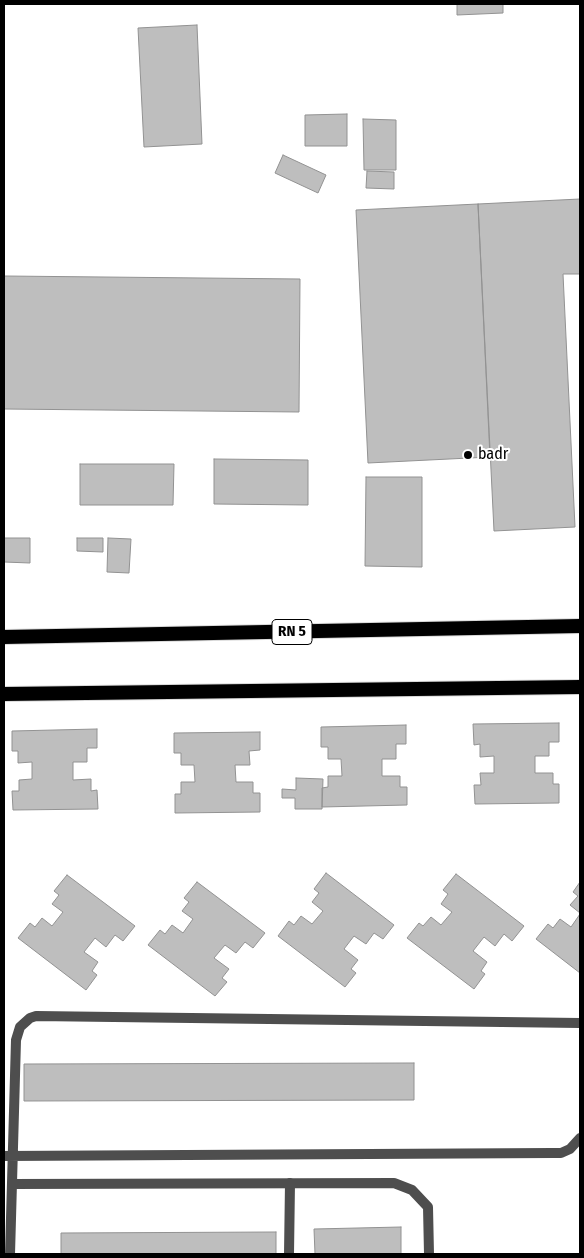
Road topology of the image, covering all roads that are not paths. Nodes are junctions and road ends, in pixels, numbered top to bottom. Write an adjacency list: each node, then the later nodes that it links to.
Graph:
1 (580, 626): 2 (highway, RN 5)
2 (4, 636)
3 (580, 687): 4 (highway)
4 (4, 694)
5 (580, 1023): 7 (street)
6 (580, 1138): 7 (street)
7 (8, 1156): 9 (street)
8 (290, 1183): 9 (street); 11 (street); 12 (street)
9 (12, 1184): 10 (street)
10 (10, 1254)
11 (289, 1254)
12 (428, 1254)

